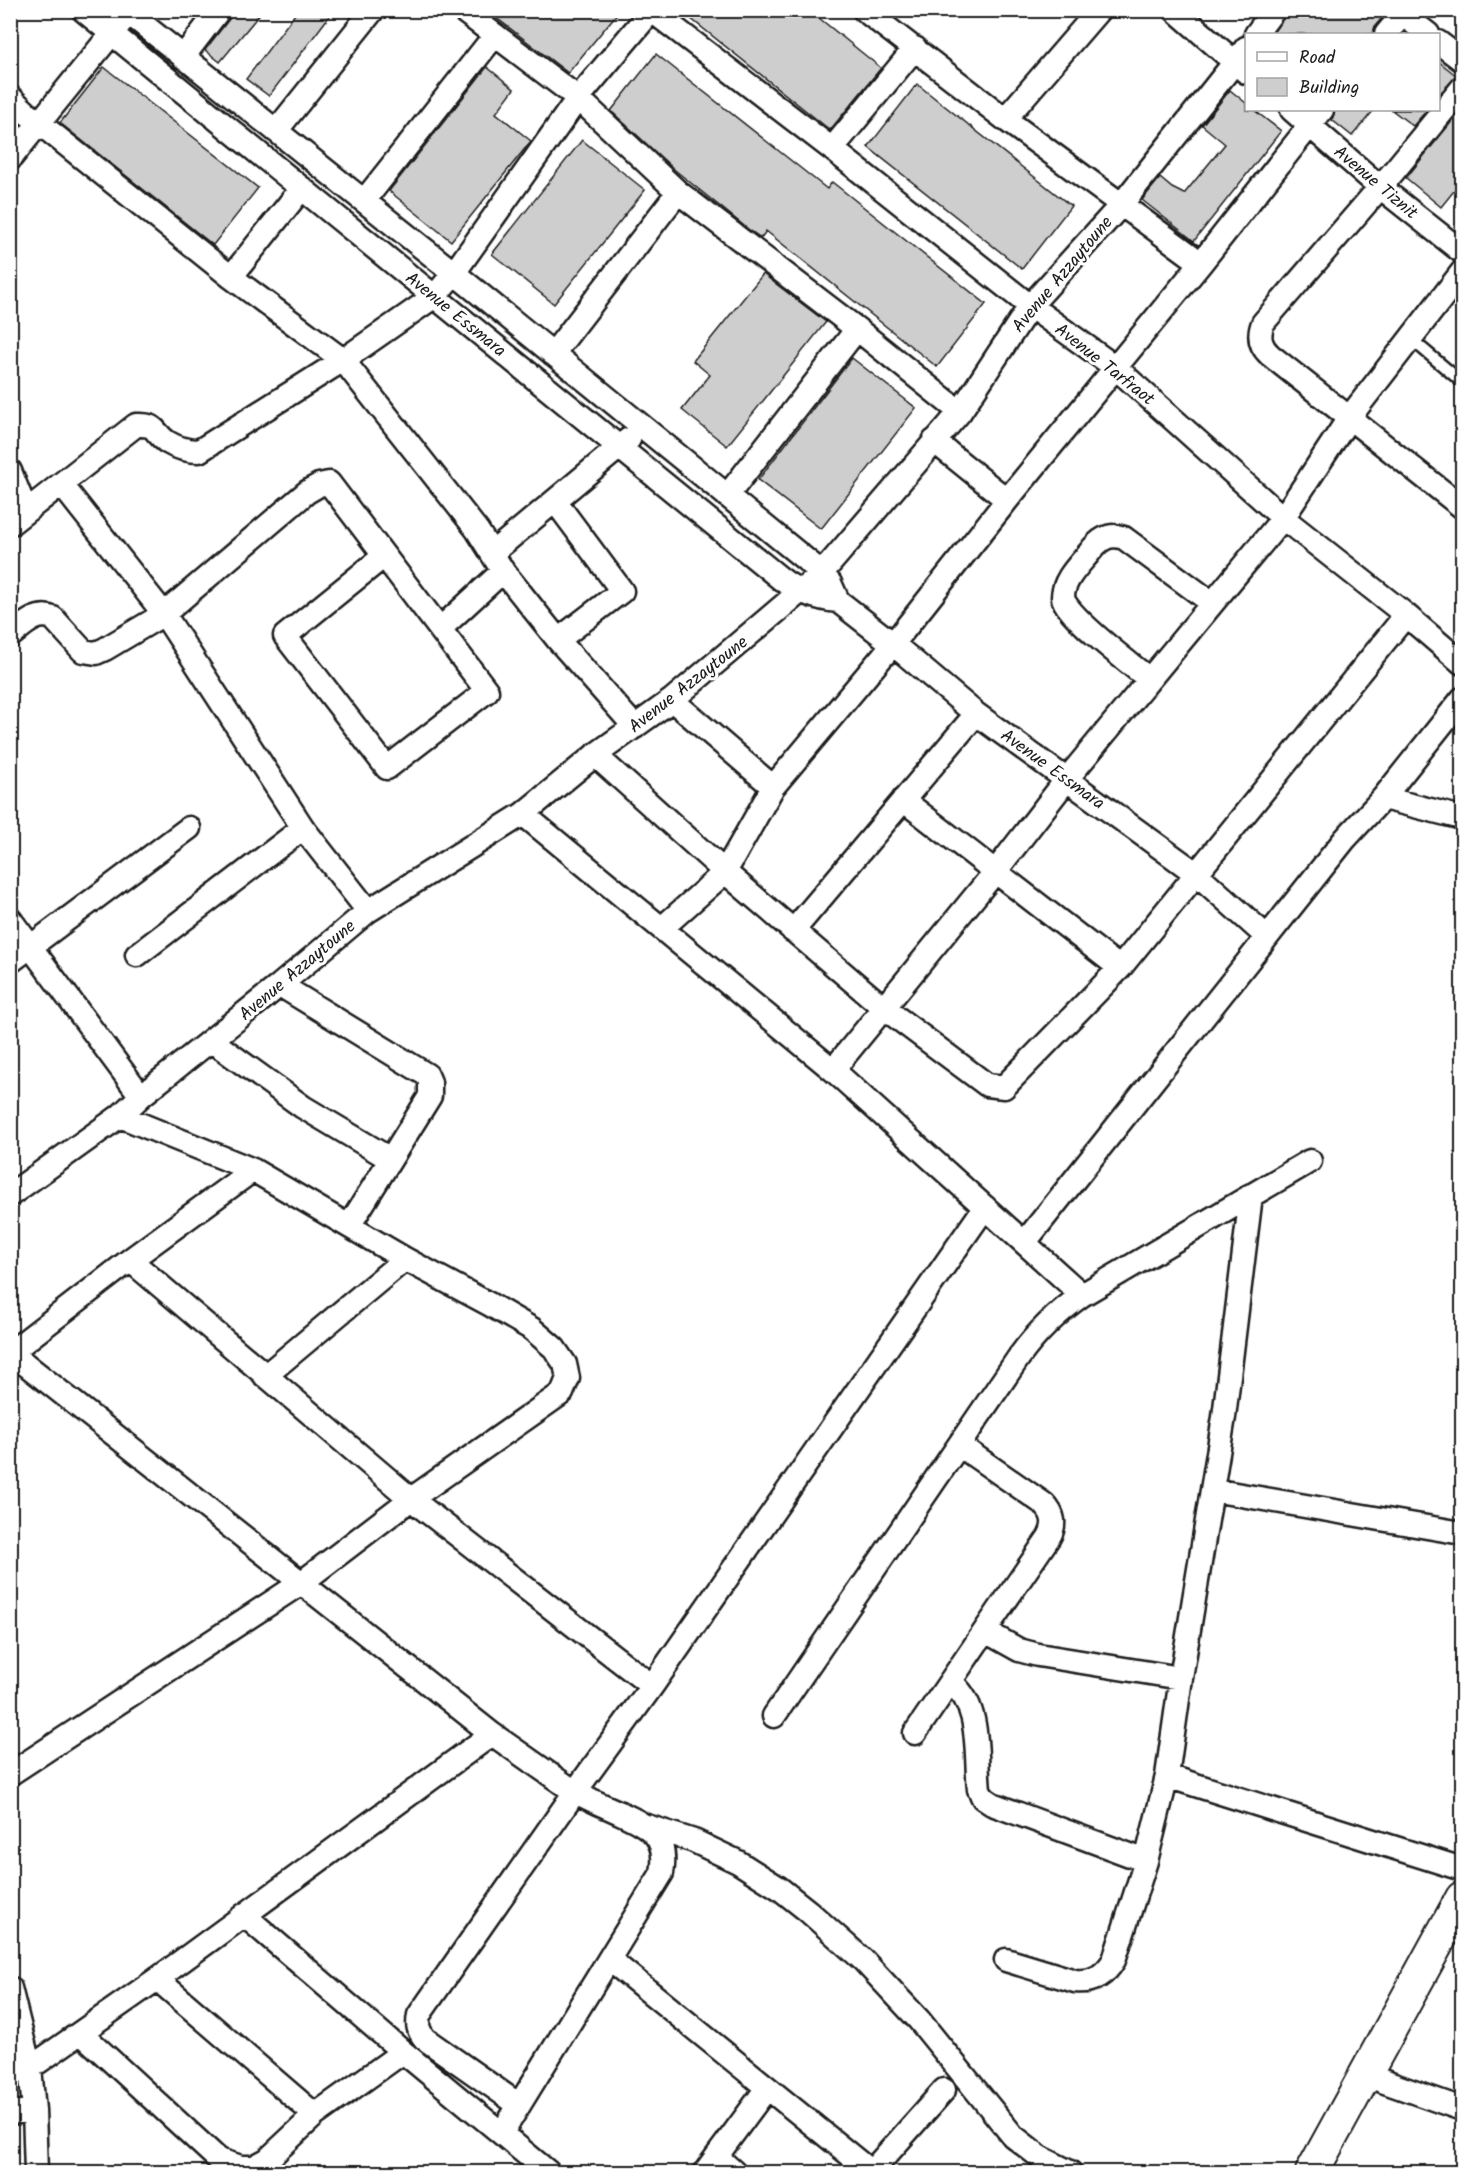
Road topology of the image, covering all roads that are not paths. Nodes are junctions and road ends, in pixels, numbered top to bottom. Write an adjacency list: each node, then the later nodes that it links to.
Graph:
1 (83, 10): 15 (street, Avenue Essmara)
2 (219, 10): 19 (street)
3 (373, 10): 29 (street)
4 (462, 10): 16 (street)
5 (864, 10): 18 (street)
6 (1099, 10): 27 (street)
7 (1175, 10): 21 (street)
8 (1274, 10): 12 (street)
9 (652, 11): 24 (street); 30 (street, Avenue Tarfraot)
10 (126, 12): 15 (street); 19 (street, Avenue Essmara)
11 (1399, 13): 13 (street); 14 (street)
12 (1257, 33)
13 (1387, 33)
14 (1427, 33)
15 (111, 34): 28 (street); 33 (street, Avenue Essmara)
16 (495, 35): 24 (street); 35 (street)
17 (1440, 44): 20 (street)
18 (915, 48): 27 (street); 30 (street)
19 (183, 57): 29 (street, Avenue Essmara)
20 (1462, 60)
21 (1243, 61): 36 (street, Avenue Azzaytoune)
22 (1462, 88): 32 (street)
23 (10, 97): 28 (street)
24 (578, 98): 34 (street); 40 (street)
25 (1295, 111): 26 (street, Avenue Tiznit)
26 (1316, 117): 32 (street, Avenue Tiznit); 38 (street)
27 (1005, 119): 36 (street)
28 (40, 123): 31 (street); 41 (street)
29 (276, 131): 35 (street, Avenue Essmara)
30 (832, 149): 43 (street, Avenue Tarfraot)
31 (10, 159)
32 (1380, 187): 37 (street, Avenue Tiznit); 51 (street)
33 (302, 189): 41 (street); 42 (street, Avenue Essmara)
34 (678, 192): 44 (street); 46 (street)
35 (364, 201): 40 (street, Avenue Essmara)
36 (1121, 205): 38 (street); 43 (street, Avenue Azzaytoune)
37 (1462, 252)
38 (1201, 263): 48 (street)
39 (1462, 272): 45 (street)
40 (454, 273): 42 (street); 46 (street, Avenue Essmara)
41 (231, 277): 47 (street)
42 (435, 296): 47 (street); 54 (street, Avenue Essmara)
43 (1030, 306): 48 (street, Avenue Tarfraot); 50 (street, Avenue Azzaytoune)
44 (857, 329): 50 (street); 57 (street)
45 (1410, 339): 49 (lane); 51 (street)
46 (553, 354): 52 (street, Avenue Essmara)
47 (343, 360): 56 (street); 64 (street)
48 (1115, 367): 58 (street); 62 (street, Avenue Tarfraot)
49 (1462, 382)
50 (960, 412): 53 (street, Avenue Azzaytoune)
51 (1349, 418): 60 (street); 62 (street)
52 (642, 427): 54 (street); 57 (street, Avenue Essmara)
53 (934, 441): 58 (street); 65 (street, Avenue Azzaytoune)
54 (619, 447): 59 (street); 66 (street, Avenue Essmara)
55 (10, 471): 61 (street)
56 (62, 485): 61 (street); 69 (street)
57 (727, 496): 65 (street, Avenue Essmara)
58 (1007, 500): 74 (street)
59 (555, 501): 64 (street); 73 (street)
60 (1462, 507)
61 (18, 517)
62 (1283, 518): 68 (street); 70 (street, Avenue Tarfraot)
63 (384, 556): 69 (street); 71 (street); 71 (street)
64 (498, 562): 71 (street); 73 (street)
65 (822, 573): 66 (street, Avenue Azzaytoune); 67 (street, Avenue Essmara)
66 (801, 592): 67 (street, Avenue Essmara); 77 (street, Avenue Azzaytoune)
67 (838, 601): 74 (street, Avenue Essmara)
68 (1212, 603): 76 (street); 76 (street)
69 (164, 614): 72 (street); 89 (street)
70 (1406, 615): 75 (street, Avenue Tarfraot); 92 (street)
71 (440, 629)
72 (10, 636)
73 (558, 640): 80 (street)
74 (893, 644): 79 (street, Avenue Essmara); 83 (street)
75 (1462, 663)
76 (1149, 679): 82 (street)
77 (672, 699): 80 (street, Avenue Azzaytoune); 83 (street)
78 (1462, 699): 84 (street)
79 (976, 714): 82 (street, Avenue Essmara); 85 (street)
80 (635, 727): 81 (street, Avenue Azzaytoune)
81 (595, 755): 86 (street, Avenue Azzaytoune); 90 (street)
82 (1067, 779): 91 (street); 92 (street, Avenue Essmara)
83 (773, 787): 90 (street)
84 (1383, 798): 87 (street); 97 (street)
85 (903, 800): 91 (street); 96 (street)
86 (523, 814): 93 (street, Avenue Azzaytoune); 95 (street)
87 (1462, 818)
88 (189, 828): 98 (street)
89 (303, 828): 93 (street); 99 (street)
90 (725, 872): 95 (street); 96 (street)
91 (995, 872): 101 (street); 103 (street)
92 (1197, 874): 97 (street, Avenue Essmara); 101 (street)
93 (368, 911): 102 (street, Avenue Azzaytoune)
94 (10, 919): 98 (street)
95 (662, 928): 105 (street)
96 (793, 931): 103 (street)
97 (1267, 937): 115 (street)
98 (30, 945): 100 (street); 106 (street)
99 (137, 955)
100 (10, 962)
101 (1120, 968): 103 (street)
102 (280, 985): 104 (street, Avenue Azzaytoune); 108 (street)
103 (884, 1008): 105 (street)
104 (212, 1041): 106 (street, Avenue Azzaytoune); 108 (street)
105 (833, 1070): 113 (street)
106 (141, 1096): 107 (street, Avenue Azzaytoune)
107 (120, 1116): 110 (street); 111 (street, Avenue Azzaytoune)
108 (390, 1159): 114 (street)
109 (1310, 1161): 112 (street)
110 (253, 1170): 114 (street); 117 (street)
111 (10, 1195)
112 (1251, 1195): 118 (street); 122 (street)
113 (985, 1207): 115 (street); 129 (street)
114 (349, 1226): 116 (street)
115 (1025, 1242): 118 (street)
116 (405, 1259): 120 (street); 123 (street)
117 (130, 1260): 119 (street); 120 (street)
118 (1082, 1295): 121 (street)
119 (11, 1352): 125 (street)
120 (266, 1376): 123 (street)
121 (959, 1445): 126 (street); 130 (street)
122 (1212, 1490): 124 (street); 127 (street)
123 (411, 1499): 125 (street); 129 (street)
124 (1462, 1533)
125 (301, 1583): 132 (street); 133 (street)
126 (985, 1631): 127 (street); 128 (street)
127 (1181, 1678): 134 (street)
128 (950, 1682): 131 (street); 137 (street)
129 (652, 1686): 135 (street)
130 (774, 1716)
131 (915, 1733)
132 (492, 1734): 135 (street); 140 (street)
133 (10, 1774)
134 (1167, 1776): 137 (street); 138 (street)
135 (575, 1792): 136 (street); 151 (street)
136 (647, 1826): 141 (street); 162 (street)
137 (1146, 1861): 142 (street)
138 (1462, 1869)
139 (1462, 1898): 148 (street)
140 (244, 1915): 143 (street); 146 (street)
141 (609, 1959): 149 (street); 151 (street)
142 (1006, 1960)
143 (157, 1979): 145 (street); 155 (street)
144 (10, 1988): 147 (street)
145 (81, 2032): 147 (street); 155 (street)
146 (403, 2052): 155 (street); 156 (street)
147 (30, 2068): 153 (street)
148 (1365, 2075): 152 (street); 163 (street)
149 (767, 2088): 157 (street); 161 (street)
150 (944, 2090): 161 (street)
151 (519, 2105): 156 (street)
152 (1462, 2109)
153 (34, 2110): 154 (street); 158 (street)
154 (10, 2114)
155 (315, 2115)
156 (502, 2133): 159 (street)
157 (711, 2165): 160 (street)
158 (36, 2172)
159 (548, 2172)
160 (734, 2172)
161 (871, 2172)
162 (1070, 2172)
163 (1312, 2172)

